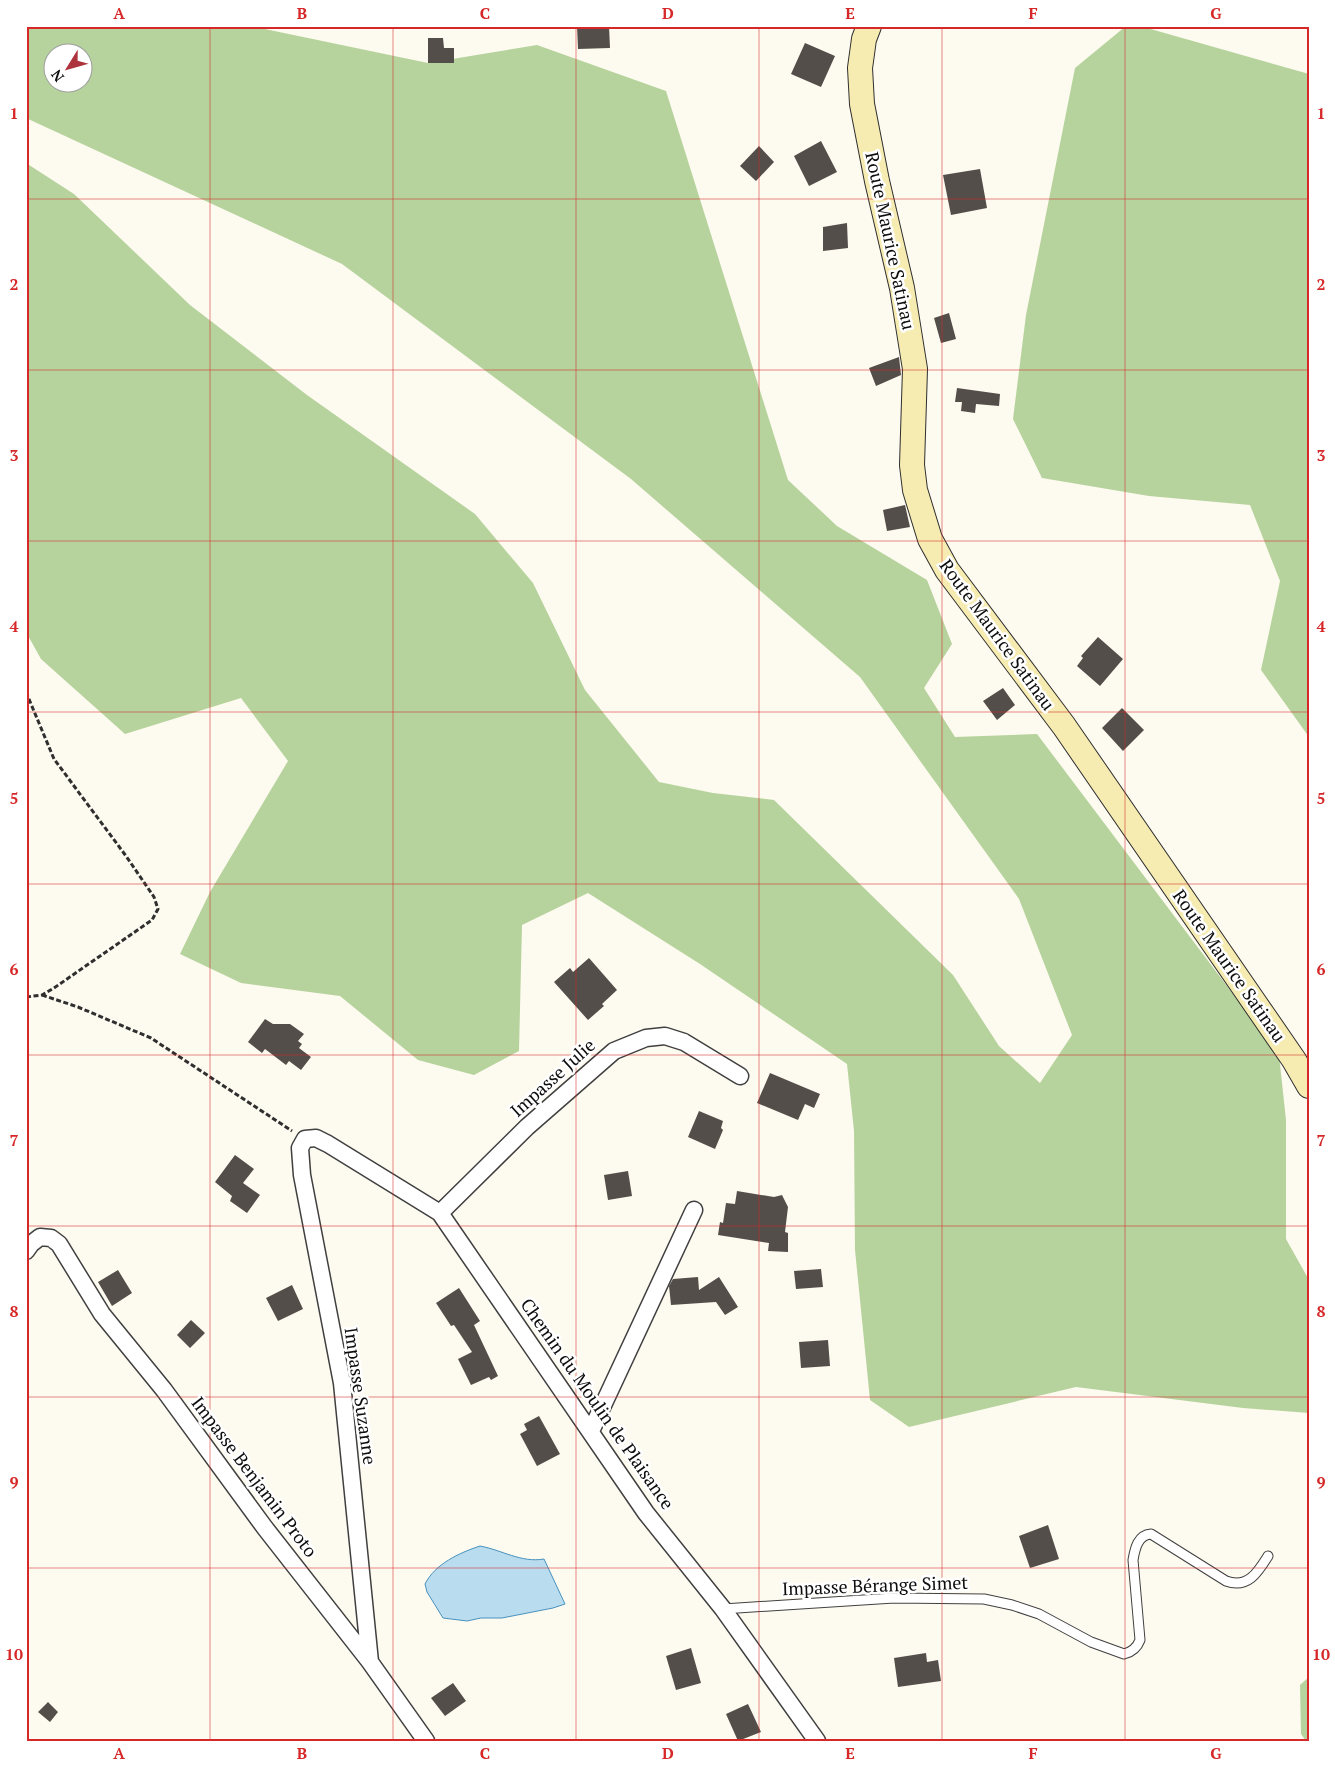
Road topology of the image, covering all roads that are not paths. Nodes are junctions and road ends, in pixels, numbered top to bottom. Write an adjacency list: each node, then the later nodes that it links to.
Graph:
1 (869, 26): 3 (main road, Route Maurice Satinau)
2 (740, 1076): 6 (street, Impasse Julie)
3 (1309, 1086)
4 (305, 1140): 6 (street, Chemin du Moulin de Plaisance); 11 (street, Impasse Suzanne)
5 (694, 1210): 8 (street)
6 (440, 1213): 8 (street, Chemin du Moulin de Plaisance)
7 (26, 1251): 11 (street, Impasse Benjamin Proto)
8 (591, 1430): 10 (street, Chemin du Moulin de Plaisance)
9 (1268, 1556): 10 (lane, Impasse Bérange Simet)
10 (723, 1608): 13 (street, Chemin du Moulin de Plaisance)
11 (370, 1662): 12 (street, Impasse Benjamin Proto)
12 (426, 1741)
13 (817, 1741)

